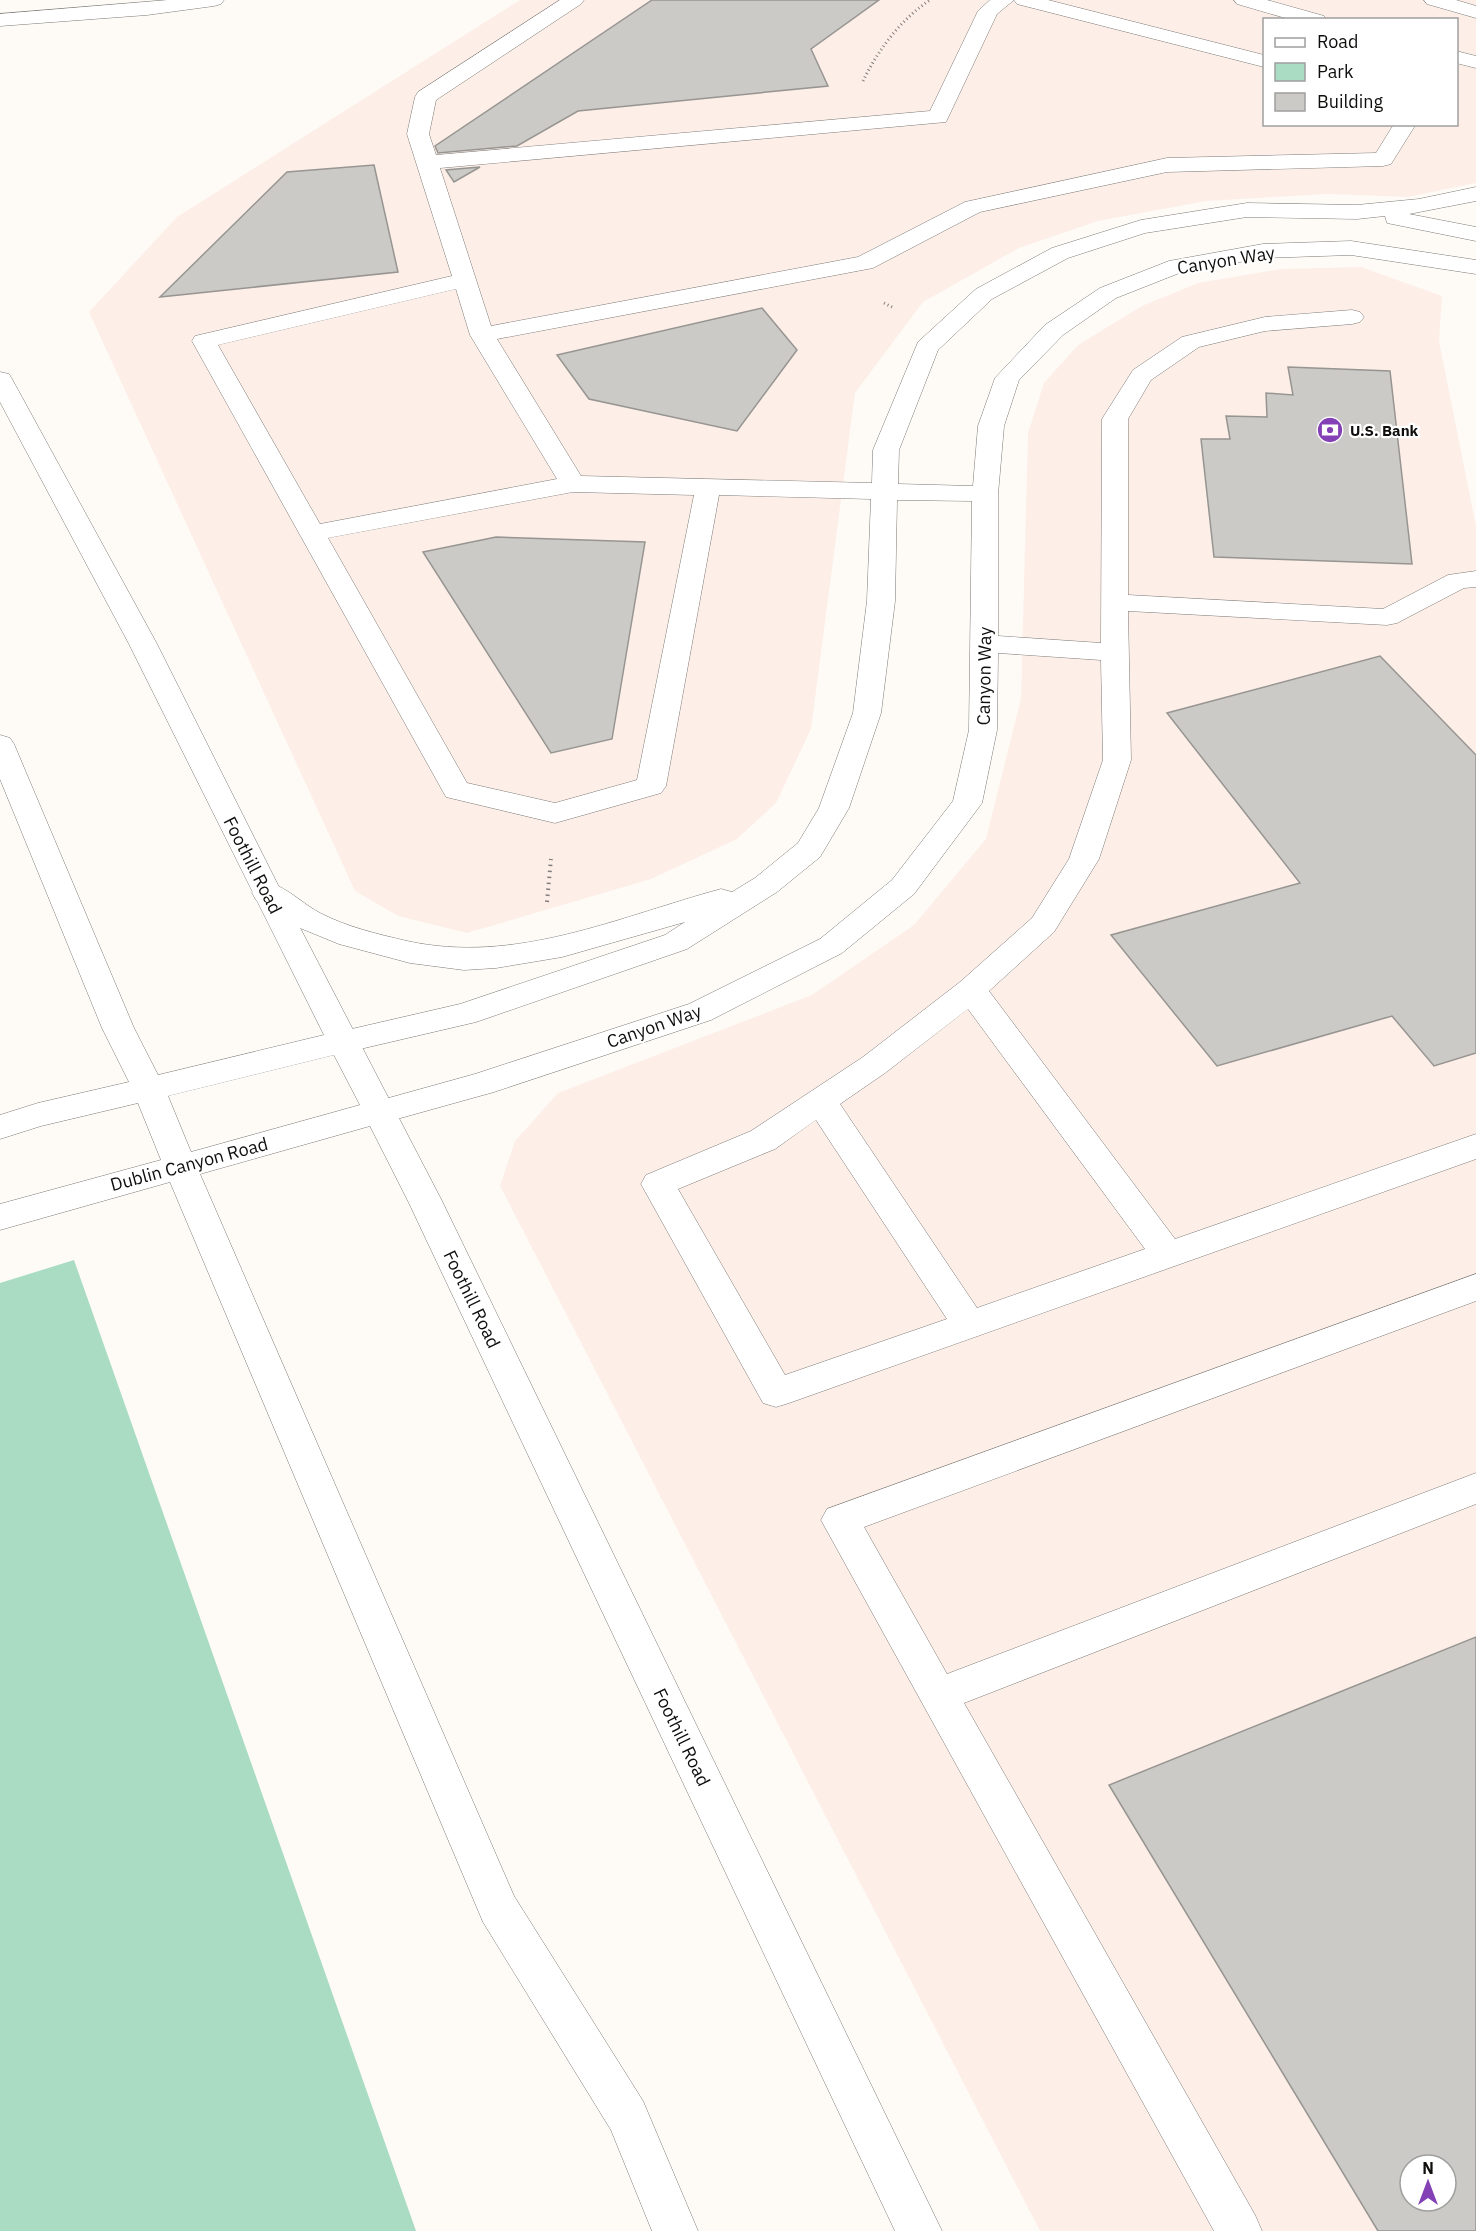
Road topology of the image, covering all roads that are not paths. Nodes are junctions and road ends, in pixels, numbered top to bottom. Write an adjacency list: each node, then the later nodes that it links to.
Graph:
1 (214, 0): 9 (main road)
2 (574, 0): 14 (main road)
3 (1004, 0): 14 (main road)
4 (1024, 0): 11 (main road)
5 (1244, 0): 8 (main road)
6 (1434, 0): 7 (main road)
7 (1476, 12)
8 (1310, 18)
9 (0, 20)
10 (1458, 58): 12 (main road)
11 (1263, 61)
12 (1476, 62)
13 (1404, 126): 21 (main road)
14 (427, 162): 19 (main road)
15 (1476, 194): 16 (main road)
16 (1357, 212): 17 (main road); 25 (main road)
17 (1476, 234)
18 (1476, 267): 26 (main road, Canyon Way)
19 (465, 280): 21 (main road); 27 (main road)
20 (1352, 317): 29 (main road)
21 (482, 335): 23 (main road)
22 (0, 379): 34 (main road, Foothill Road)
23 (573, 484): 24 (main road); 27 (main road)
24 (708, 487): 25 (main road); 27 (main road)
25 (885, 491): 26 (main road); 33 (main road)
26 (986, 494): 30 (main road, Canyon Way)
27 (312, 533)
28 (1476, 579): 29 (main road)
29 (1114, 602): 31 (main road)
30 (985, 644): 31 (main road); 39 (main road, Canyon Way)
31 (1115, 652): 35 (main road)
32 (0, 744): 37 (main road)
33 (766, 885): 34 (main road); 36 (main road)
34 (267, 893): 36 (main road, Foothill Road)
35 (971, 990): 38 (main road); 44 (main road)
36 (343, 1042): 37 (main road); 39 (main road, Foothill Road)
37 (148, 1088): 40 (main road); 42 (main road)
38 (821, 1101): 46 (main road); 46 (main road)
39 (379, 1112): 42 (main road, Dublin Canyon Road); 50 (main road, Foothill Road)
40 (0, 1127)
41 (1476, 1146): 44 (main road)
42 (180, 1167): 43 (main road, Dublin Canyon Road); 49 (main road)
43 (0, 1217)
44 (1168, 1255): 46 (main road)
45 (1476, 1287): 48 (main road)
46 (970, 1325)
47 (1476, 1488): 48 (main road)
48 (939, 1695): 51 (main road)
49 (675, 2231)
50 (919, 2231)
51 (1239, 2231)

